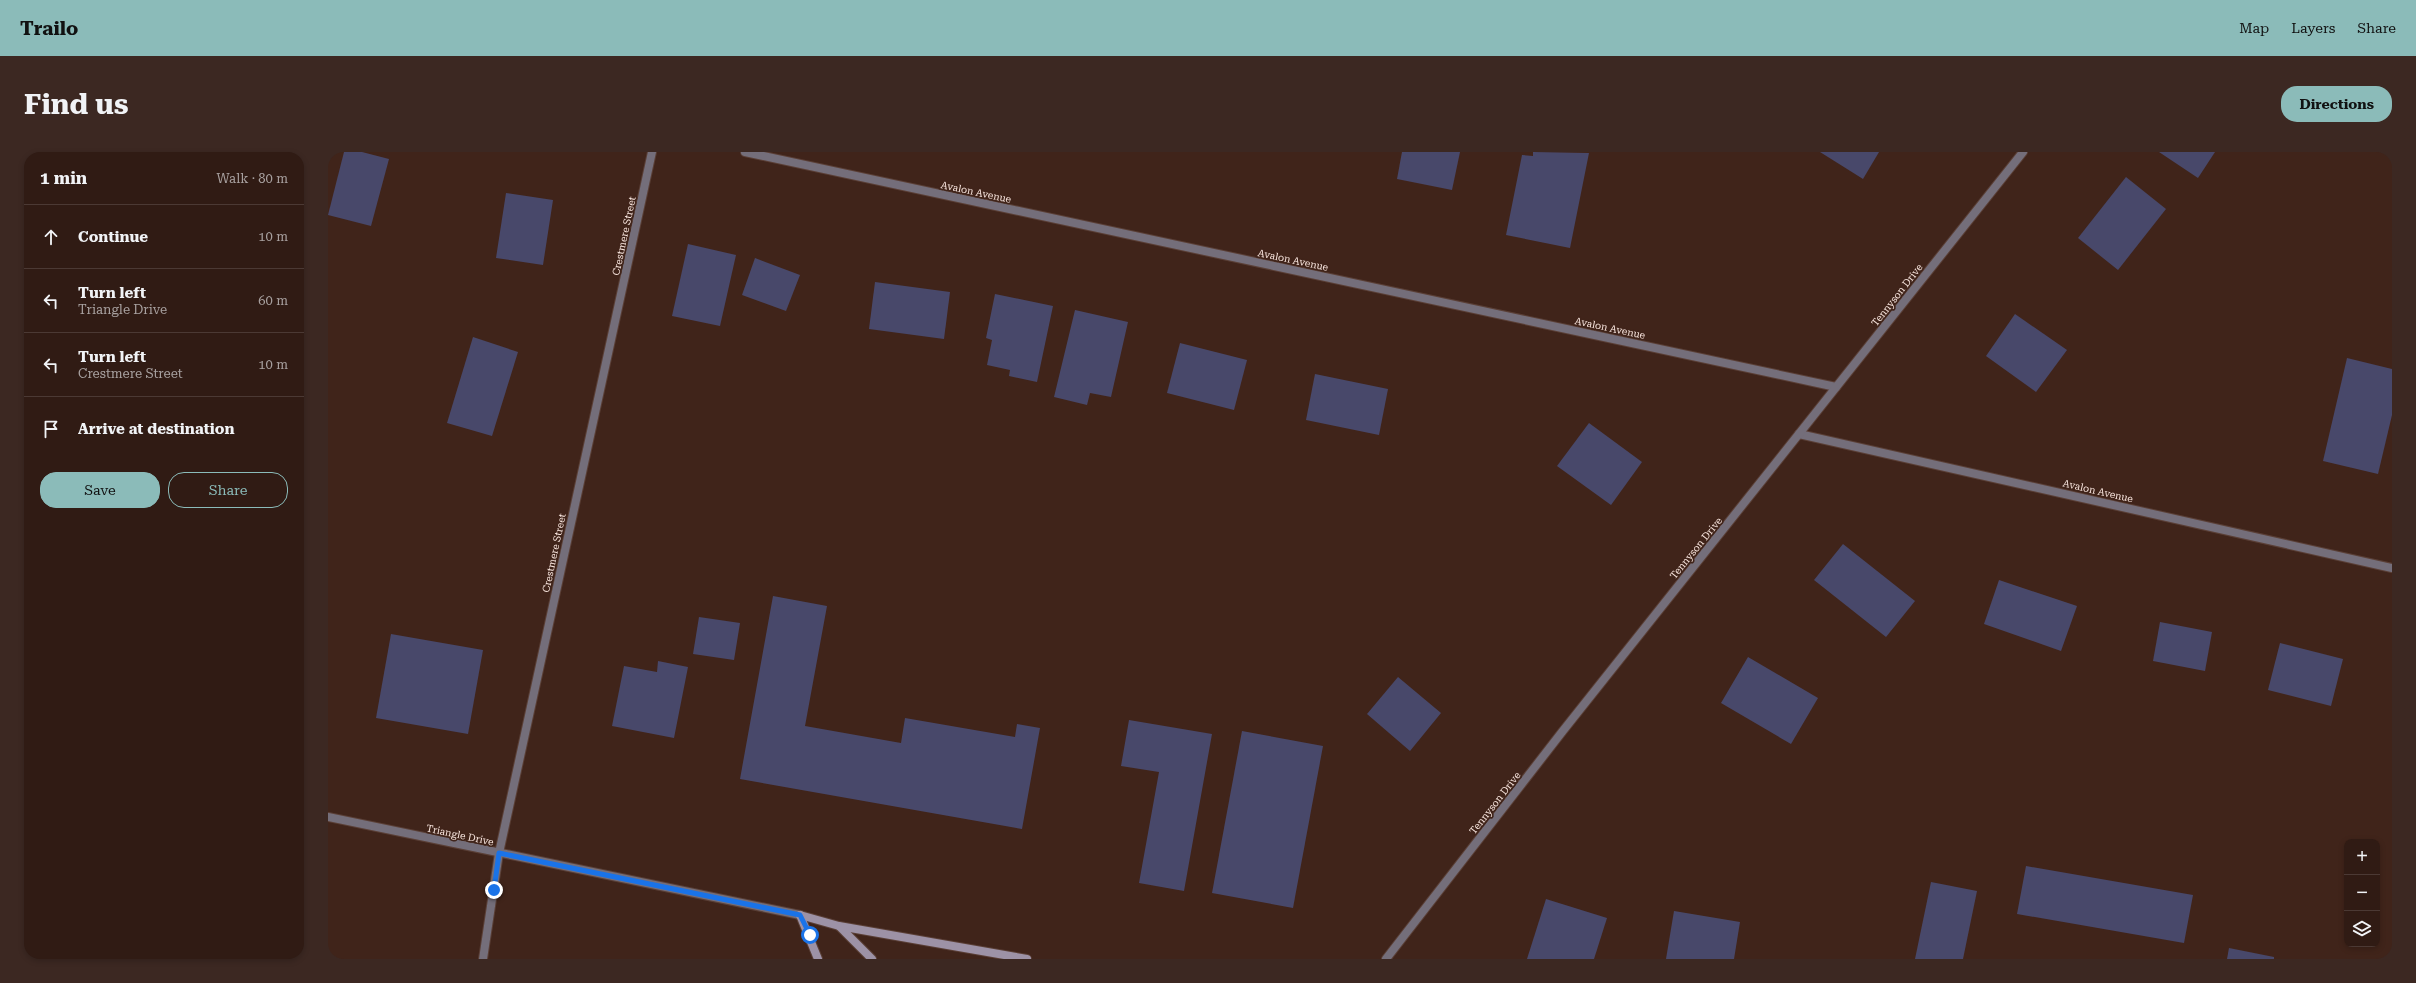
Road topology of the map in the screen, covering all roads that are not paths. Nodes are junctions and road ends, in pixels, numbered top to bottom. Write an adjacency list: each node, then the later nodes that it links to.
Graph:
1 (652, 152): 8 (street, Crestmere Street)
2 (745, 152): 4 (street, Avalon Avenue)
3 (2023, 152): 4 (street, Tennyson Drive)
4 (1836, 388): 5 (street, Tennyson Drive)
5 (1799, 434): 6 (street, Avalon Avenue); 15 (street, Tennyson Drive)
6 (2392, 568)
7 (328, 817): 8 (street, Triangle Drive)
8 (499, 853): 9 (street, Triangle Drive); 11 (street, Crestmere Street)
9 (800, 915): 10 (main road); 12 (main road)
10 (839, 926): 13 (main road); 14 (main road)
11 (483, 959)
12 (818, 959)
13 (872, 959)
14 (1026, 959)
15 (1386, 959)

